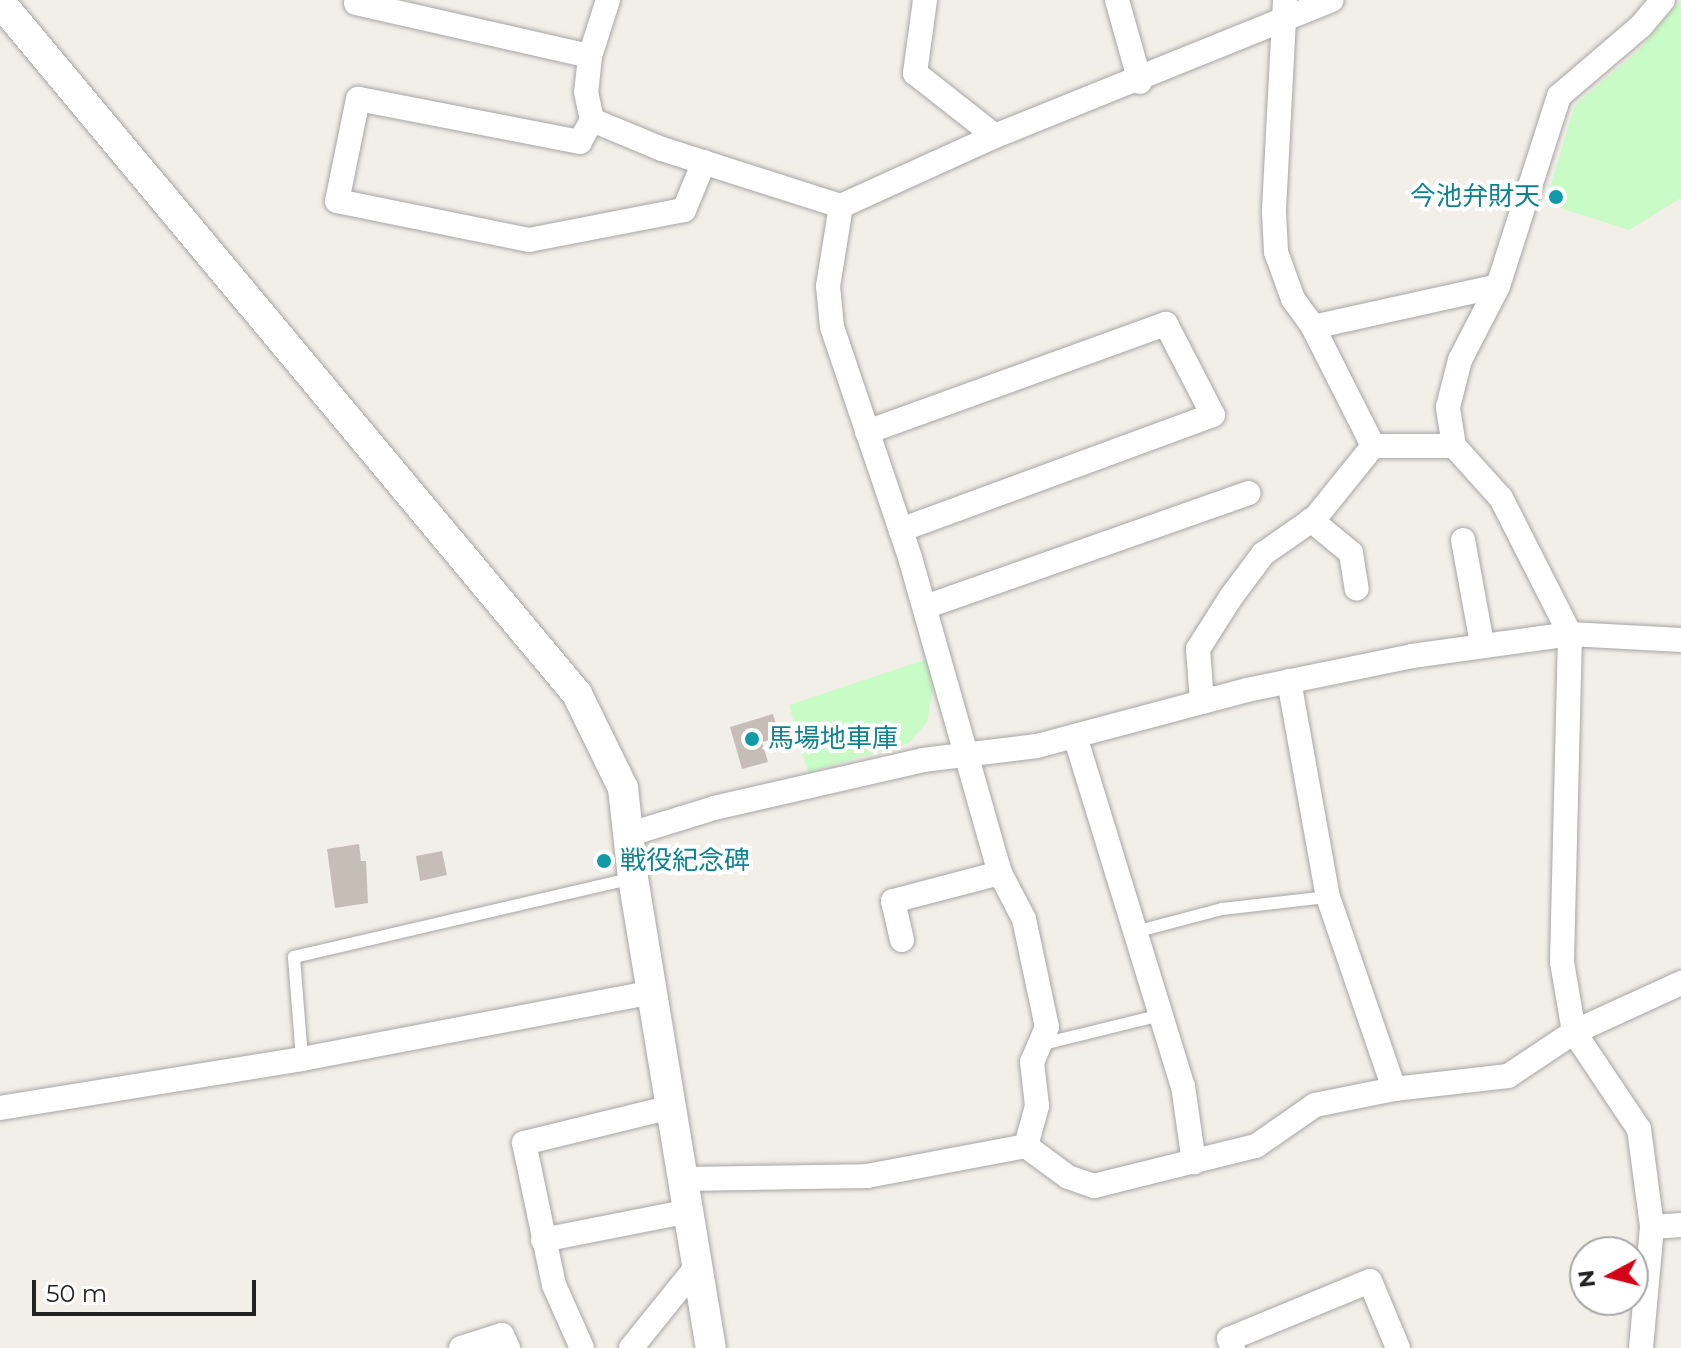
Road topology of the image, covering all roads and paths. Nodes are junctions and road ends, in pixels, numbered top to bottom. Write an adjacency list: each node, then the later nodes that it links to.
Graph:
1 (608, 0): 9 (street)
2 (925, 0): 12 (street)
3 (1117, 0): 10 (street)
4 (1332, 0): 8 (street)
5 (1663, 0): 15 (street)
6 (0, 2): 33 (street)
7 (356, 3): 9 (street)
8 (1286, 10): 10 (street); 16 (street)
9 (590, 56): 11 (street)
10 (1140, 82): 12 (street)
11 (592, 120): 13 (street); 13 (street)
12 (995, 136): 14 (street)
13 (704, 162): 14 (street)
14 (841, 206): 17 (street)
15 (1498, 286): 16 (street); 19 (street)
16 (1313, 327): 18 (street)
17 (867, 432): 22 (street); 22 (street)
18 (1373, 446): 19 (street); 21 (street)
19 (1454, 446): 26 (street)
20 (1248, 493): 25 (street)
21 (1311, 520): 24 (street); 30 (street)
22 (901, 530): 25 (street)
23 (1463, 540): 28 (street)
24 (1357, 589)
25 (925, 607): 32 (street)
26 (1570, 634): 27 (street); 28 (street); 42 (street)
27 (1681, 640)
28 (1482, 644): 29 (street)
29 (1289, 681): 30 (street); 36 (street)
30 (1202, 702): 31 (street)
31 (1075, 736): 32 (street); 37 (street)
32 (968, 754): 33 (street); 34 (street)
33 (627, 835): 35 (street)
34 (1000, 873): 38 (street); 43 (street)
35 (633, 878): 40 (street); 44 (lane)
36 (1328, 897): 37 (lane); 45 (street)
37 (1135, 932): 41 (street)
38 (902, 940)
39 (1681, 983): 42 (street)
40 (654, 992): 44 (street); 46 (street)
41 (1161, 1015): 43 (lane); 49 (street)
42 (1574, 1032): 45 (street); 53 (street)
43 (1039, 1045): 48 (street)
44 (302, 1059): 47 (street)
45 (1394, 1089): 49 (street)
46 (672, 1107): 50 (street); 54 (street)
47 (0, 1108)
48 (1026, 1146): 49 (street); 50 (street)
49 (1194, 1162)
50 (684, 1179): 51 (street)
51 (689, 1211): 54 (street); 55 (street)
52 (1681, 1225): 53 (street)
53 (1652, 1227): 63 (street)
54 (543, 1240): 58 (street)
55 (698, 1265): 59 (street); 60 (street)
56 (461, 1348): 57 (street)
57 (508, 1348)
58 (582, 1348)
59 (631, 1348)
60 (711, 1348)
61 (1233, 1348): 62 (street)
62 (1398, 1348)
63 (1641, 1348)

